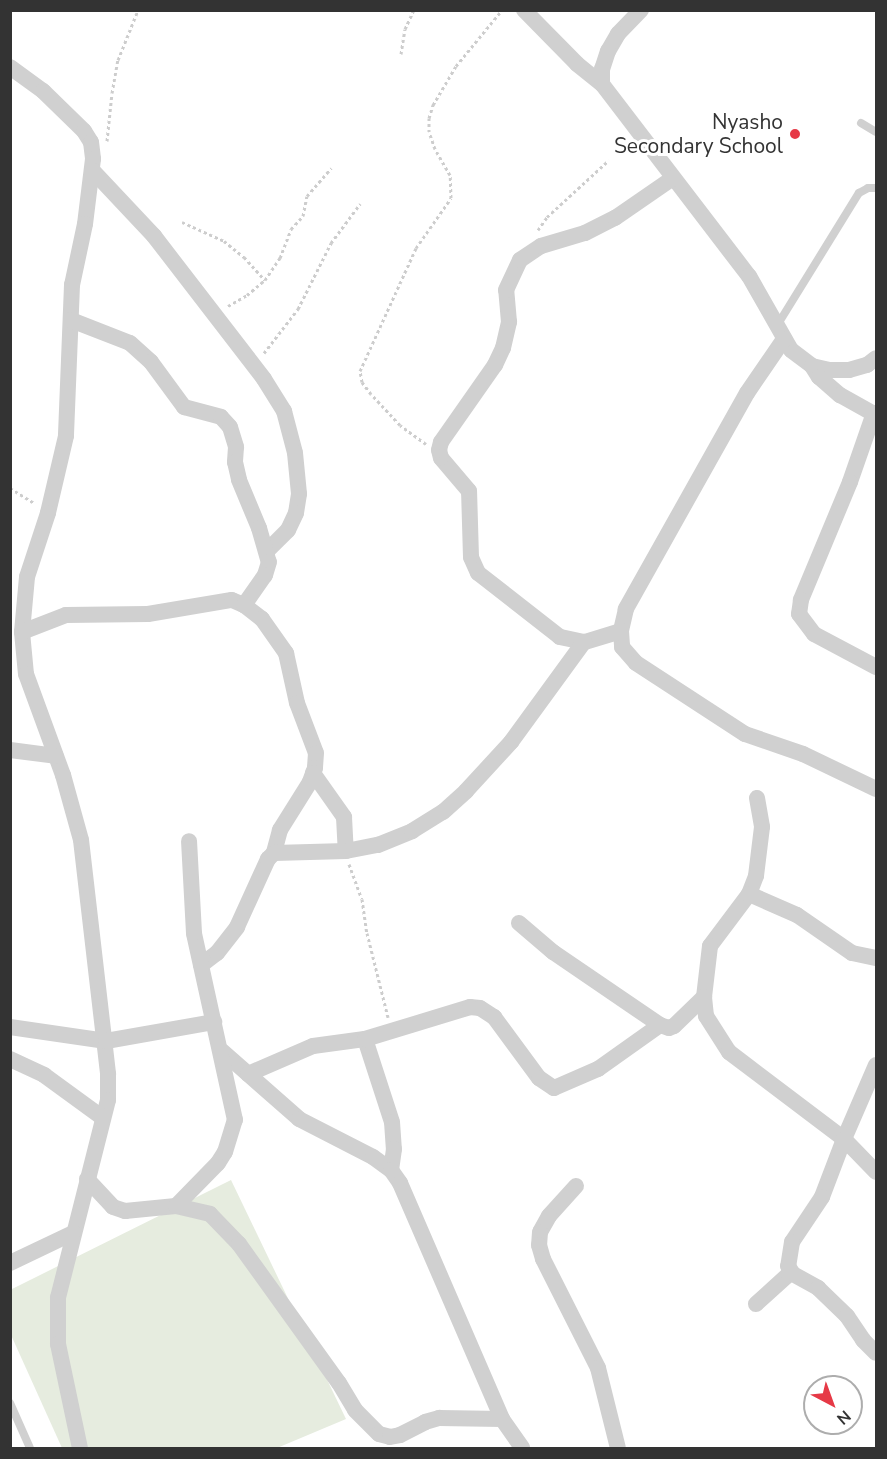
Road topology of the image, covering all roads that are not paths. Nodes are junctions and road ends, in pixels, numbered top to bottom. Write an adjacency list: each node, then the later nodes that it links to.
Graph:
1 (524, 10): 4 (street)
2 (641, 10): 4 (street)
3 (10, 67): 7 (street)
4 (602, 84): 8 (street)
5 (861, 123): 6 (lane)
6 (876, 132)
7 (93, 164): 10 (street); 15 (street)
8 (673, 178): 11 (street); 19 (street)
9 (876, 188): 11 (lane)
10 (71, 320): 15 (street); 18 (street)
11 (781, 332): 13 (street); 17 (street)
12 (876, 358): 13 (street)
13 (812, 366): 14 (street)
14 (875, 414): 20 (street)
15 (267, 551): 16 (street)
16 (244, 605): 18 (street); 23 (street)
17 (621, 631): 19 (street); 24 (street)
18 (22, 632): 22 (street)
19 (584, 642): 27 (street)
20 (876, 667)
21 (10, 750): 22 (street)
22 (56, 756): 38 (street)
23 (313, 774): 27 (street); 28 (street)
24 (876, 789)
25 (757, 798): 29 (street)
26 (189, 842): 32 (street)
27 (346, 851): 28 (street)
28 (274, 853): 32 (street)
29 (749, 894): 31 (street); 33 (street)
30 (519, 923): 35 (street)
31 (876, 958)
32 (201, 965): 34 (street)
33 (704, 997): 35 (street); 44 (street)
34 (214, 1022): 38 (street); 39 (street)
35 (660, 1025): 37 (street)
36 (10, 1027): 38 (street)
37 (365, 1039): 42 (street); 45 (street)
38 (106, 1041): 43 (street)
39 (222, 1052): 42 (street); 49 (street)
40 (10, 1059): 43 (street)
41 (876, 1065): 44 (street)
42 (248, 1074): 45 (street)
43 (103, 1118): 47 (street)
44 (844, 1138): 46 (street); 52 (street)
45 (391, 1170): 56 (street)
46 (876, 1172)
47 (87, 1179): 49 (street); 50 (street)
48 (576, 1185): 60 (street)
49 (176, 1206): 56 (street)
50 (73, 1233): 51 (street); 58 (street)
51 (10, 1263)
52 (789, 1270): 53 (street); 54 (street)
53 (756, 1304)
54 (876, 1353)
55 (10, 1403): 57 (lane)
56 (502, 1419): 59 (street)
57 (30, 1449)
58 (80, 1449)
59 (522, 1449)
60 (618, 1449)

